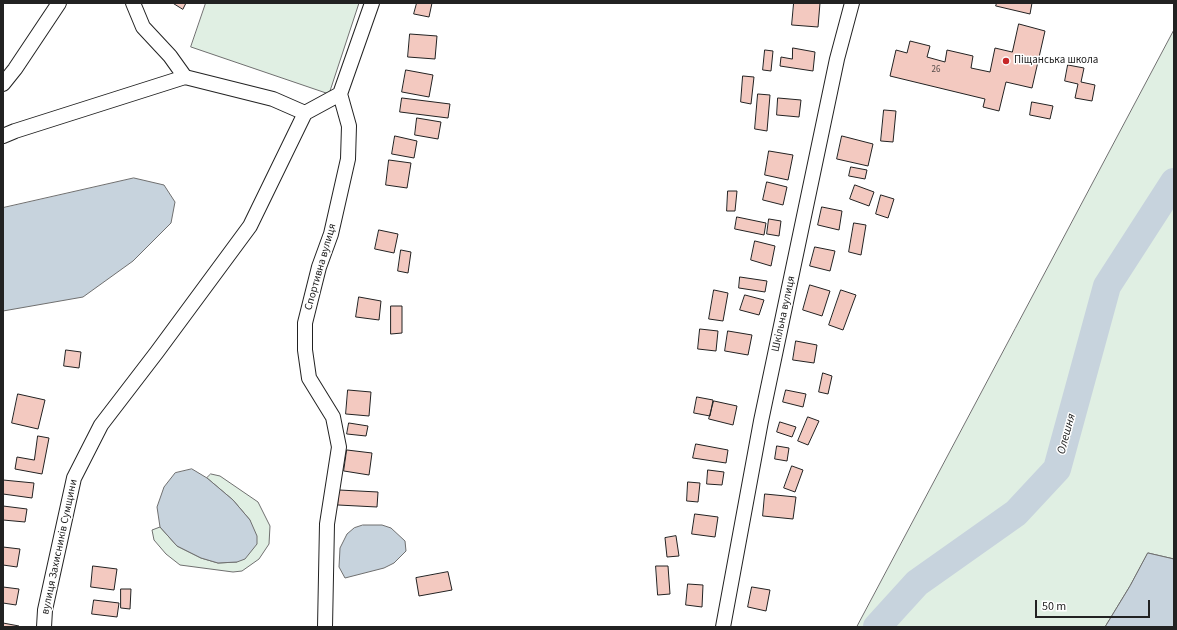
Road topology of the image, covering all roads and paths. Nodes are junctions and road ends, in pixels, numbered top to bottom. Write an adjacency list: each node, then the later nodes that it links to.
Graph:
1 (60, 3): 6 (street)
2 (133, 3): 5 (street)
3 (372, 3): 7 (street)
4 (852, 3): 12 (street, Шкільна вулиця)
5 (185, 77): 8 (street); 9 (street)
6 (3, 84)
7 (340, 94): 8 (street); 11 (street, Спортивна вулиця)
8 (305, 113): 10 (street, вулиця Захисників Сумщини)
9 (3, 136)
10 (44, 627)
11 (325, 627)
12 (723, 627)

